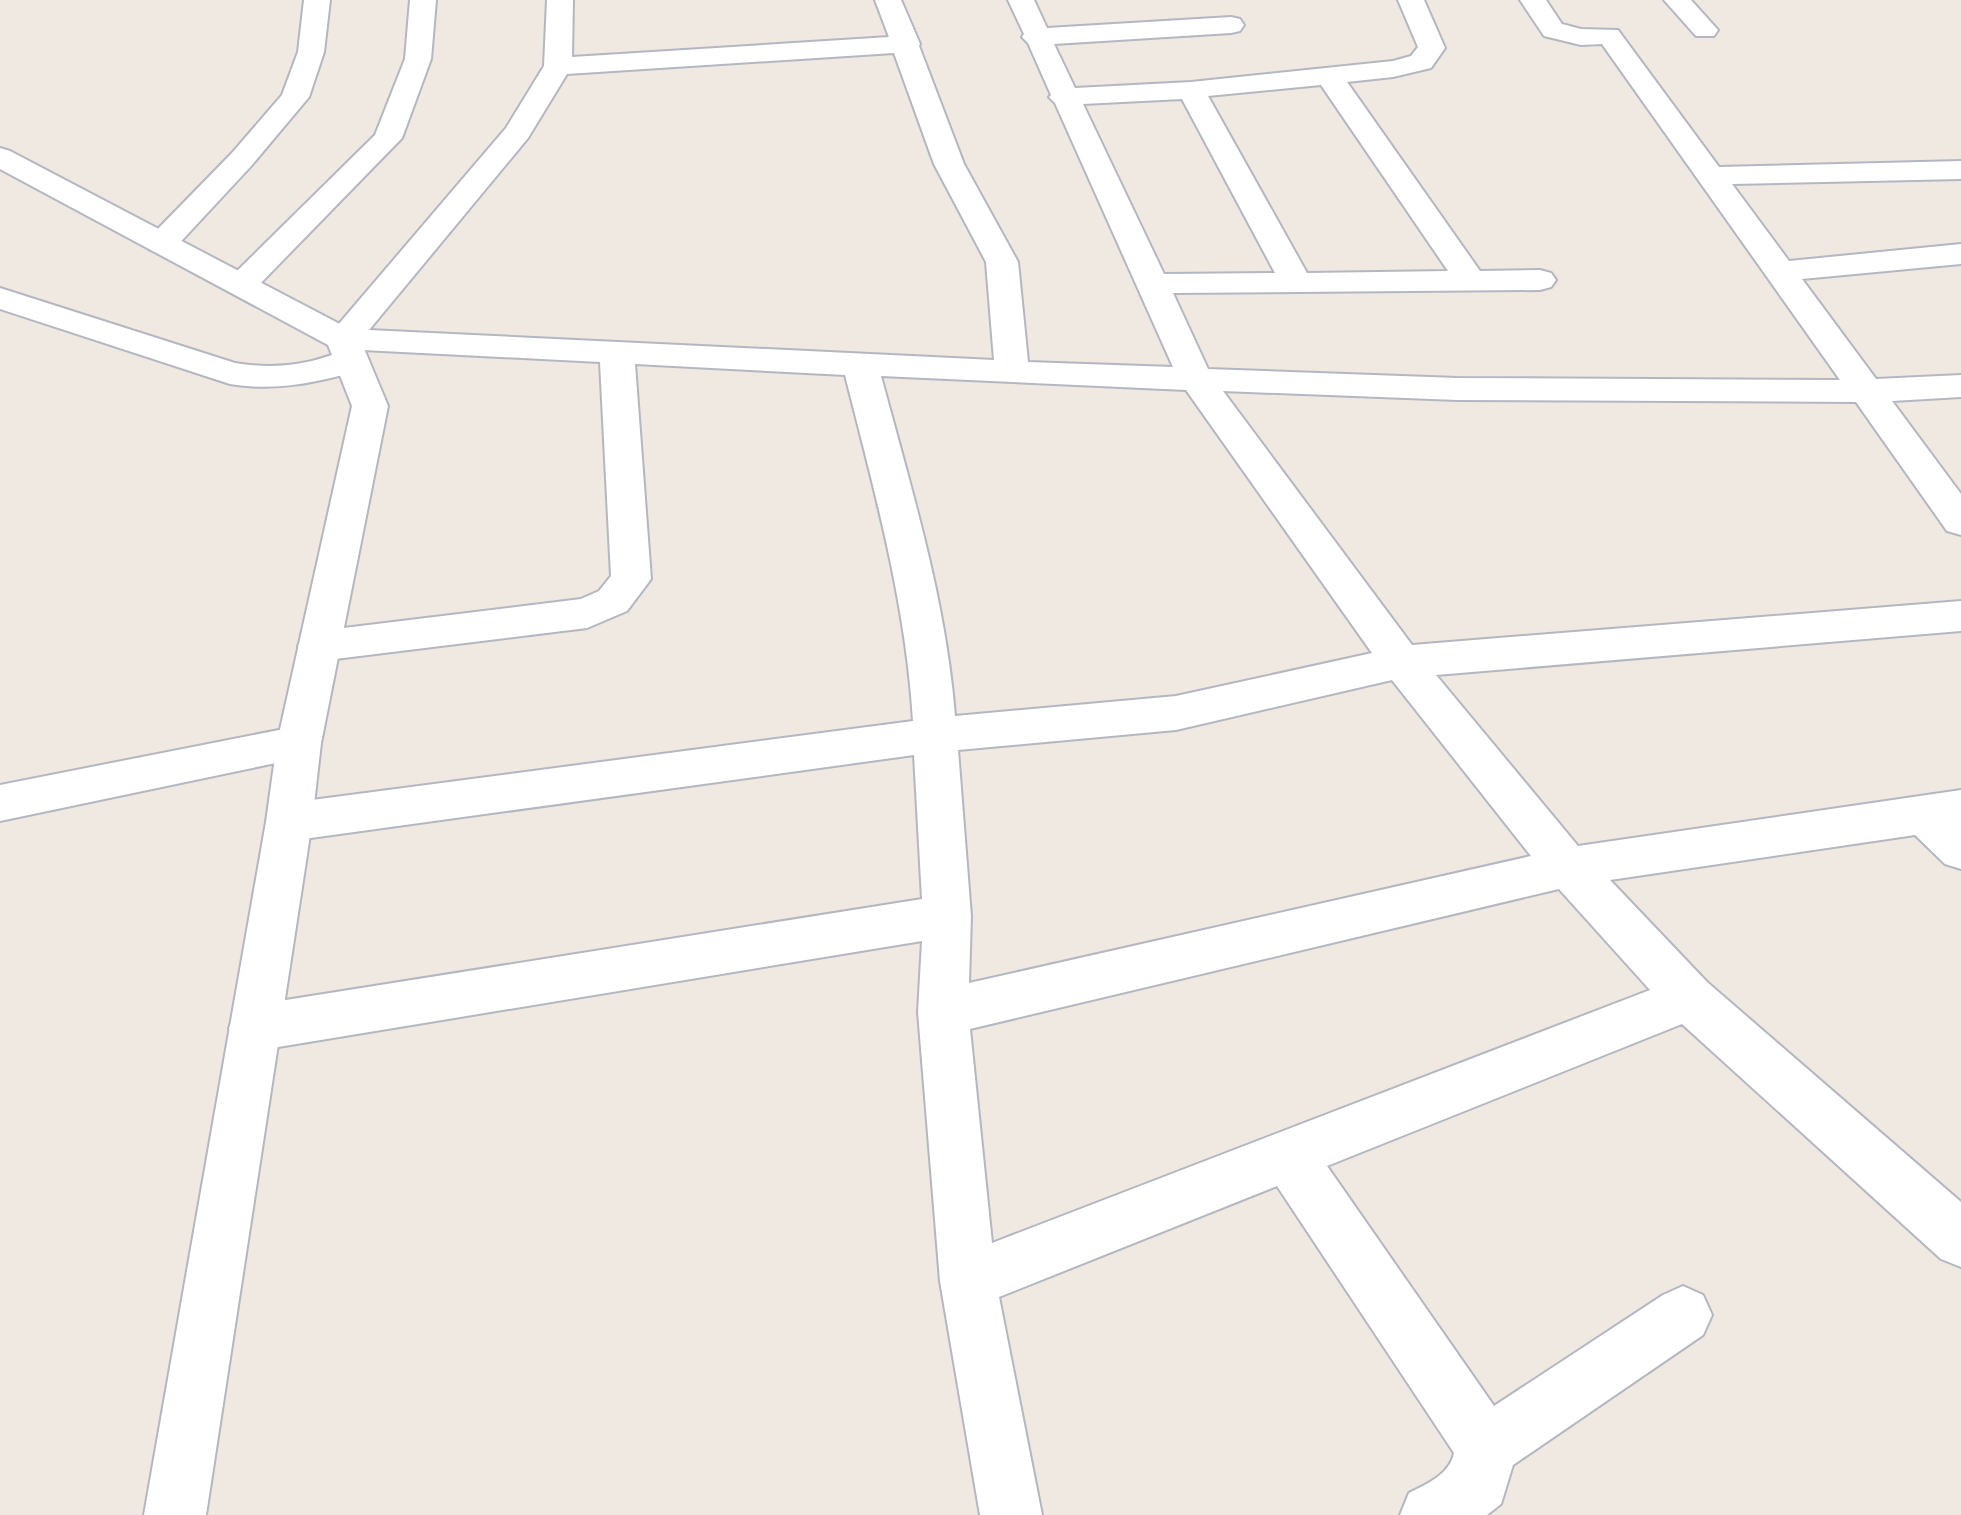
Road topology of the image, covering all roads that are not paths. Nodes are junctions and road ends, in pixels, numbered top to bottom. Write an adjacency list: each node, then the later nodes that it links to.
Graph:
1 (317, 0): 21 (street)
2 (423, 0): 28 (street)
3 (560, 0): 14 (street)
4 (888, 0): 12 (street)
5 (1021, 0): 10 (street)
6 (1411, 0): 15 (street)
7 (1533, 0): 20 (street)
8 (1677, 0): 9 (street)
9 (1705, 30)
10 (1035, 37): 13 (street); 17 (street)
11 (1242, 43): 13 (street); 15 (street); 16 (street)
12 (907, 44): 14 (street); 33 (street)
13 (1130, 51): 16 (street); 17 (street)
14 (558, 66): 30 (street)
15 (1329, 76): 25 (street)
16 (1191, 90): 26 (street)
17 (1063, 97): 27 (street)
18 (0, 157): 21 (street)
19 (1961, 170): 20 (street)
20 (1710, 176): 23 (street)
21 (162, 243): 28 (street)
22 (1961, 254): 23 (street)
23 (1778, 272): 36 (street)
24 (1540, 280): 25 (street)
25 (1471, 281): 26 (street)
26 (1297, 283): 27 (street)
27 (1150, 284): 34 (street)
28 (241, 285): 30 (street)
29 (0, 298): 30 (street)
30 (348, 350): 31 (street); 39 (street)
31 (617, 354): 32 (street); 39 (street)
32 (860, 364): 33 (street); 41 (street)
33 (1012, 372): 34 (street)
34 (1195, 377): 36 (street); 40 (street)
35 (1961, 386): 36 (street)
36 (1864, 391): 37 (street)
37 (1960, 520)
38 (1961, 616): 40 (street)
39 (319, 646): 42 (street)
40 (1401, 662): 41 (street); 47 (street)
41 (935, 735): 45 (street); 48 (street)
42 (299, 743): 43 (street); 45 (street)
43 (0, 803)
44 (1942, 812): 46 (street); 47 (street)
45 (289, 822): 51 (street)
46 (1961, 850)
47 (1568, 867): 49 (street); 50 (street)
48 (947, 916): 50 (street); 51 (street)
49 (1689, 998): 52 (street); 53 (street)
50 (943, 1012): 54 (street)
51 (254, 1028): 57 (street)
52 (1288, 1155): 54 (street); 56 (street)
53 (1961, 1239)
54 (968, 1281): 58 (street)
55 (1683, 1315): 56 (street)
56 (1486, 1447): 59 (street)
57 (175, 1515)
58 (1011, 1515)
59 (1431, 1515)

